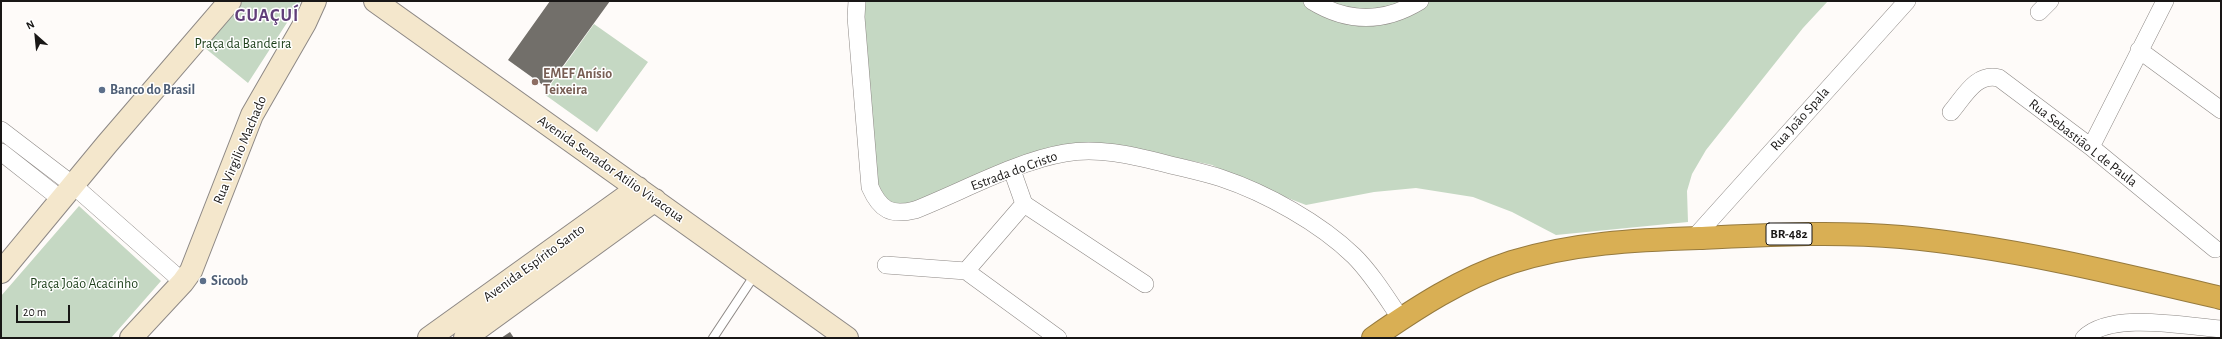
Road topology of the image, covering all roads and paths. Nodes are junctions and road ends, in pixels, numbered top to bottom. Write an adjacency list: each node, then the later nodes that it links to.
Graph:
1 (230, 1): 16 (street)
2 (315, 1): 25 (street, Rua Virgilio Machado)
3 (375, 1): 17 (street, Avenida Senador Atilio Vivacqua)
4 (857, 1): 15 (street, Estrada do Cristo)
5 (1312, 1): 6 (street)
6 (1420, 1)
7 (1907, 1): 19 (street, Rua João Spala)
8 (2165, 1): 9 (street)
9 (2139, 50): 10 (street); 13 (street)
10 (2221, 110)
11 (1951, 112): 13 (street, Rua Sebastião L de Paula)
12 (1, 130): 16 (street)
13 (2090, 148): 20 (street, Rua Sebastião L de Paula)
14 (1, 152): 16 (street)
15 (1012, 170): 18 (street); 28 (street, Estrada do Cristo)
16 (68, 192): 23 (street); 25 (street)
17 (647, 194): 24 (street, Avenida Senador Atilio Vivacqua); 31 (street, Avenida Espírito Santo); 32 (street, Avenida Espírito Santo)
18 (1024, 204): 22 (street); 26 (street)
19 (1694, 238): 27 (highway, BR-482); 28 (highway, BR-482)
20 (2215, 249)
21 (886, 265): 22 (street)
22 (966, 271): 35 (street)
23 (1, 272)
24 (756, 272): 33 (lane); 34 (street, Avenida Senador Atilio Vivacqua)
25 (183, 282): 30 (street)
26 (1145, 284)
27 (2221, 298)
28 (1401, 318): 36 (highway, BR-482)
29 (2221, 329): 37 (street)
30 (131, 338)
31 (430, 338)
32 (465, 338)
33 (713, 338)
34 (847, 338)
35 (1058, 338)
36 (1373, 338)
37 (2084, 338)

